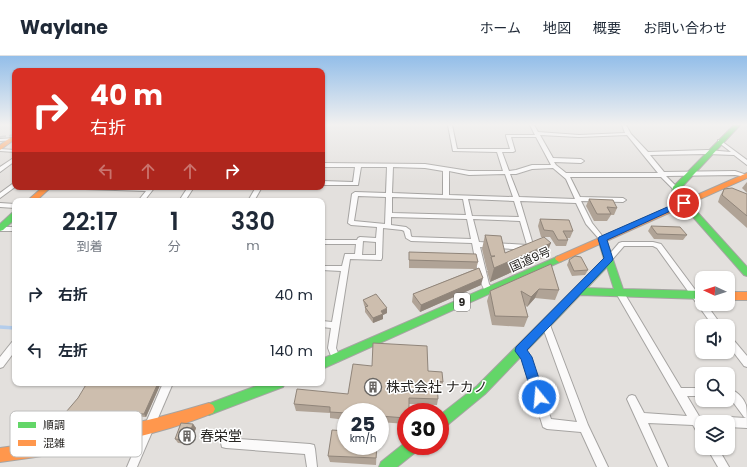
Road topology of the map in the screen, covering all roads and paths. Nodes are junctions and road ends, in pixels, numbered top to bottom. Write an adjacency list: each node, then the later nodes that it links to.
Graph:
1 (454, 144): 9 (street)
2 (511, 144): 9 (street)
3 (542, 144): 15 (street)
4 (636, 144): 10 (street)
5 (718, 144): 11 (main road)
6 (724, 144): 16 (street)
7 (0, 149): 8 (street)
8 (12, 151)
9 (499, 151): 22 (street)
10 (645, 154): 11 (street); 23 (street)
11 (710, 154): 12 (street); 24 (main road)
12 (732, 154)
13 (12, 161): 20 (street)
14 (581, 161): 15 (street)
15 (553, 163): 22 (street); 25 (street)
16 (747, 163)
17 (325, 165): 18 (street)
18 (358, 166): 19 (street); 27 (street)
19 (390, 166): 21 (street); 32 (street)
20 (0, 170)
21 (446, 170): 22 (street); 34 (street)
22 (507, 173): 38 (street)
23 (660, 174): 24 (street); 25 (street); 29 (street)
24 (691, 174): 26 (street); 29 (main road)
25 (566, 175): 39 (street)
26 (746, 175): 41 (main road, 国道9号 / 9)
27 (325, 183)
28 (12, 186): 33 (street)
29 (676, 189): 41 (main road)
30 (44, 190): 36 (main road)
31 (150, 190): 37 (street)
32 (389, 195): 34 (street); 44 (street); 48 (street)
33 (0, 196)
34 (446, 196): 35 (street)
35 (465, 197): 38 (street); 46 (street)
36 (34, 198)
37 (144, 198)
38 (516, 198): 39 (street); 47 (street)
39 (578, 200): 40 (street); 52 (street)
40 (623, 200)
41 (684, 203): 52 (main road, 国道9号 / 9); 61 (main road)
42 (0, 205): 43 (street)
43 (12, 206)
44 (389, 216): 46 (street); 49 (street)
45 (12, 218): 50 (main road)
46 (469, 218): 47 (street); 56 (street)
47 (523, 219): 56 (street)
48 (380, 226): 49 (street); 53 (street)
49 (388, 227): 56 (street)
50 (0, 228): 51 (street)
51 (12, 229)
52 (602, 239): 58 (main road); 62 (main road, 国道9号 / 9)
53 (380, 240): 55 (street); 57 (street)
54 (325, 242): 55 (street)
55 (360, 242): 57 (street)
56 (475, 242): 62 (street)
57 (358, 257): 60 (street)
58 (609, 259): 63 (main road); 64 (street); 65 (main road)
59 (325, 268): 60 (street)
60 (345, 269): 70 (street)
61 (747, 273)
62 (489, 290): 75 (main road, 国道9号 / 9)
63 (578, 291): 65 (main road); 71 (main road)
64 (695, 291)
65 (620, 293): 66 (main road); 81 (street)
66 (695, 295)
67 (735, 296): 68 (main road)
68 (747, 296)
69 (325, 324): 70 (street)
70 (335, 325): 75 (street)
71 (546, 325): 74 (main road); 93 (street)
72 (12, 348): 77 (street)
73 (735, 348): 78 (street)
74 (520, 351): 86 (main road); 93 (street)
75 (336, 358): 76 (main road, 国道9号 / 9)
76 (325, 363)
77 (0, 364)
78 (747, 364)
79 (167, 386): 92 (street)
80 (271, 386): 92 (main road)
81 (679, 392): 82 (street); 88 (street)
82 (695, 392)
83 (735, 397): 85 (street)
84 (632, 399): 87 (street)
85 (747, 414)
86 (449, 416)
87 (641, 418): 89 (street); 106 (street)
88 (695, 419)
89 (695, 421)
90 (735, 422): 91 (street)
91 (747, 423)
92 (150, 426): 94 (main road); 96 (street)
93 (584, 427): 105 (street)
94 (142, 428)
95 (226, 443): 103 (street)
96 (142, 444)
97 (10, 455): 100 (main road)
98 (402, 455): 104 (main road)
99 (716, 455): 107 (street)
100 (0, 456)
101 (136, 457): 102 (street)
102 (132, 467)
103 (312, 467)
104 (388, 467)
105 (603, 467)
106 (663, 467)
107 (724, 467)

